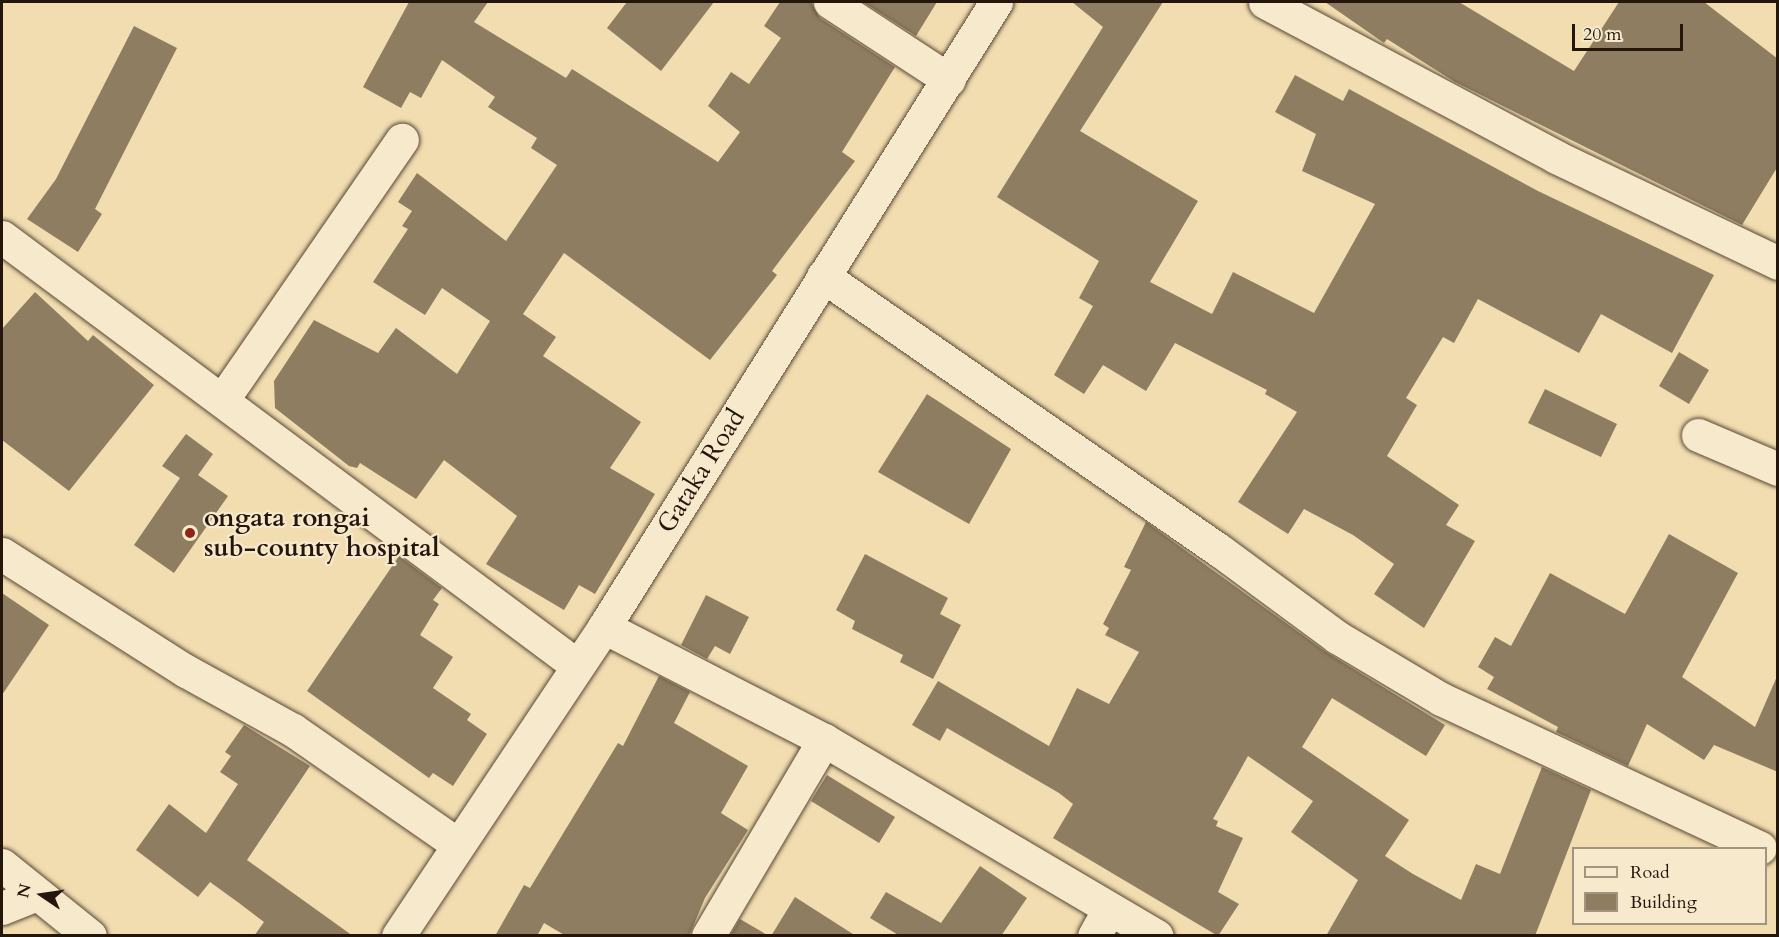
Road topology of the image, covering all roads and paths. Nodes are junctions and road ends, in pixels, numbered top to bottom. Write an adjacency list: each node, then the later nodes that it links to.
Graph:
1 (830, 2): 4 (street)
2 (996, 2): 4 (street, Gataka Road)
3 (1265, 2): 7 (street)
4 (949, 80): 8 (street, Gataka Road)
5 (402, 140): 9 (street)
6 (2, 237): 9 (street)
7 (1778, 263)
8 (823, 276): 13 (street, Gataka Road); 17 (street)
9 (224, 399): 14 (street)
10 (1698, 435): 11 (street)
11 (1778, 469)
12 (2, 554): 16 (street)
13 (604, 627): 14 (street, Gataka Road); 15 (street)
14 (575, 664): 16 (street, Gataka Road)
15 (824, 740): 21 (street); 24 (street)
16 (458, 844): 23 (street, Gataka Road)
17 (1756, 847)
18 (2, 866): 19 (street)
19 (35, 895): 20 (street); 22 (street)
20 (2, 908)
21 (1102, 922): 25 (street)
22 (90, 936)
23 (398, 936)
24 (708, 936)
25 (1157, 936)

